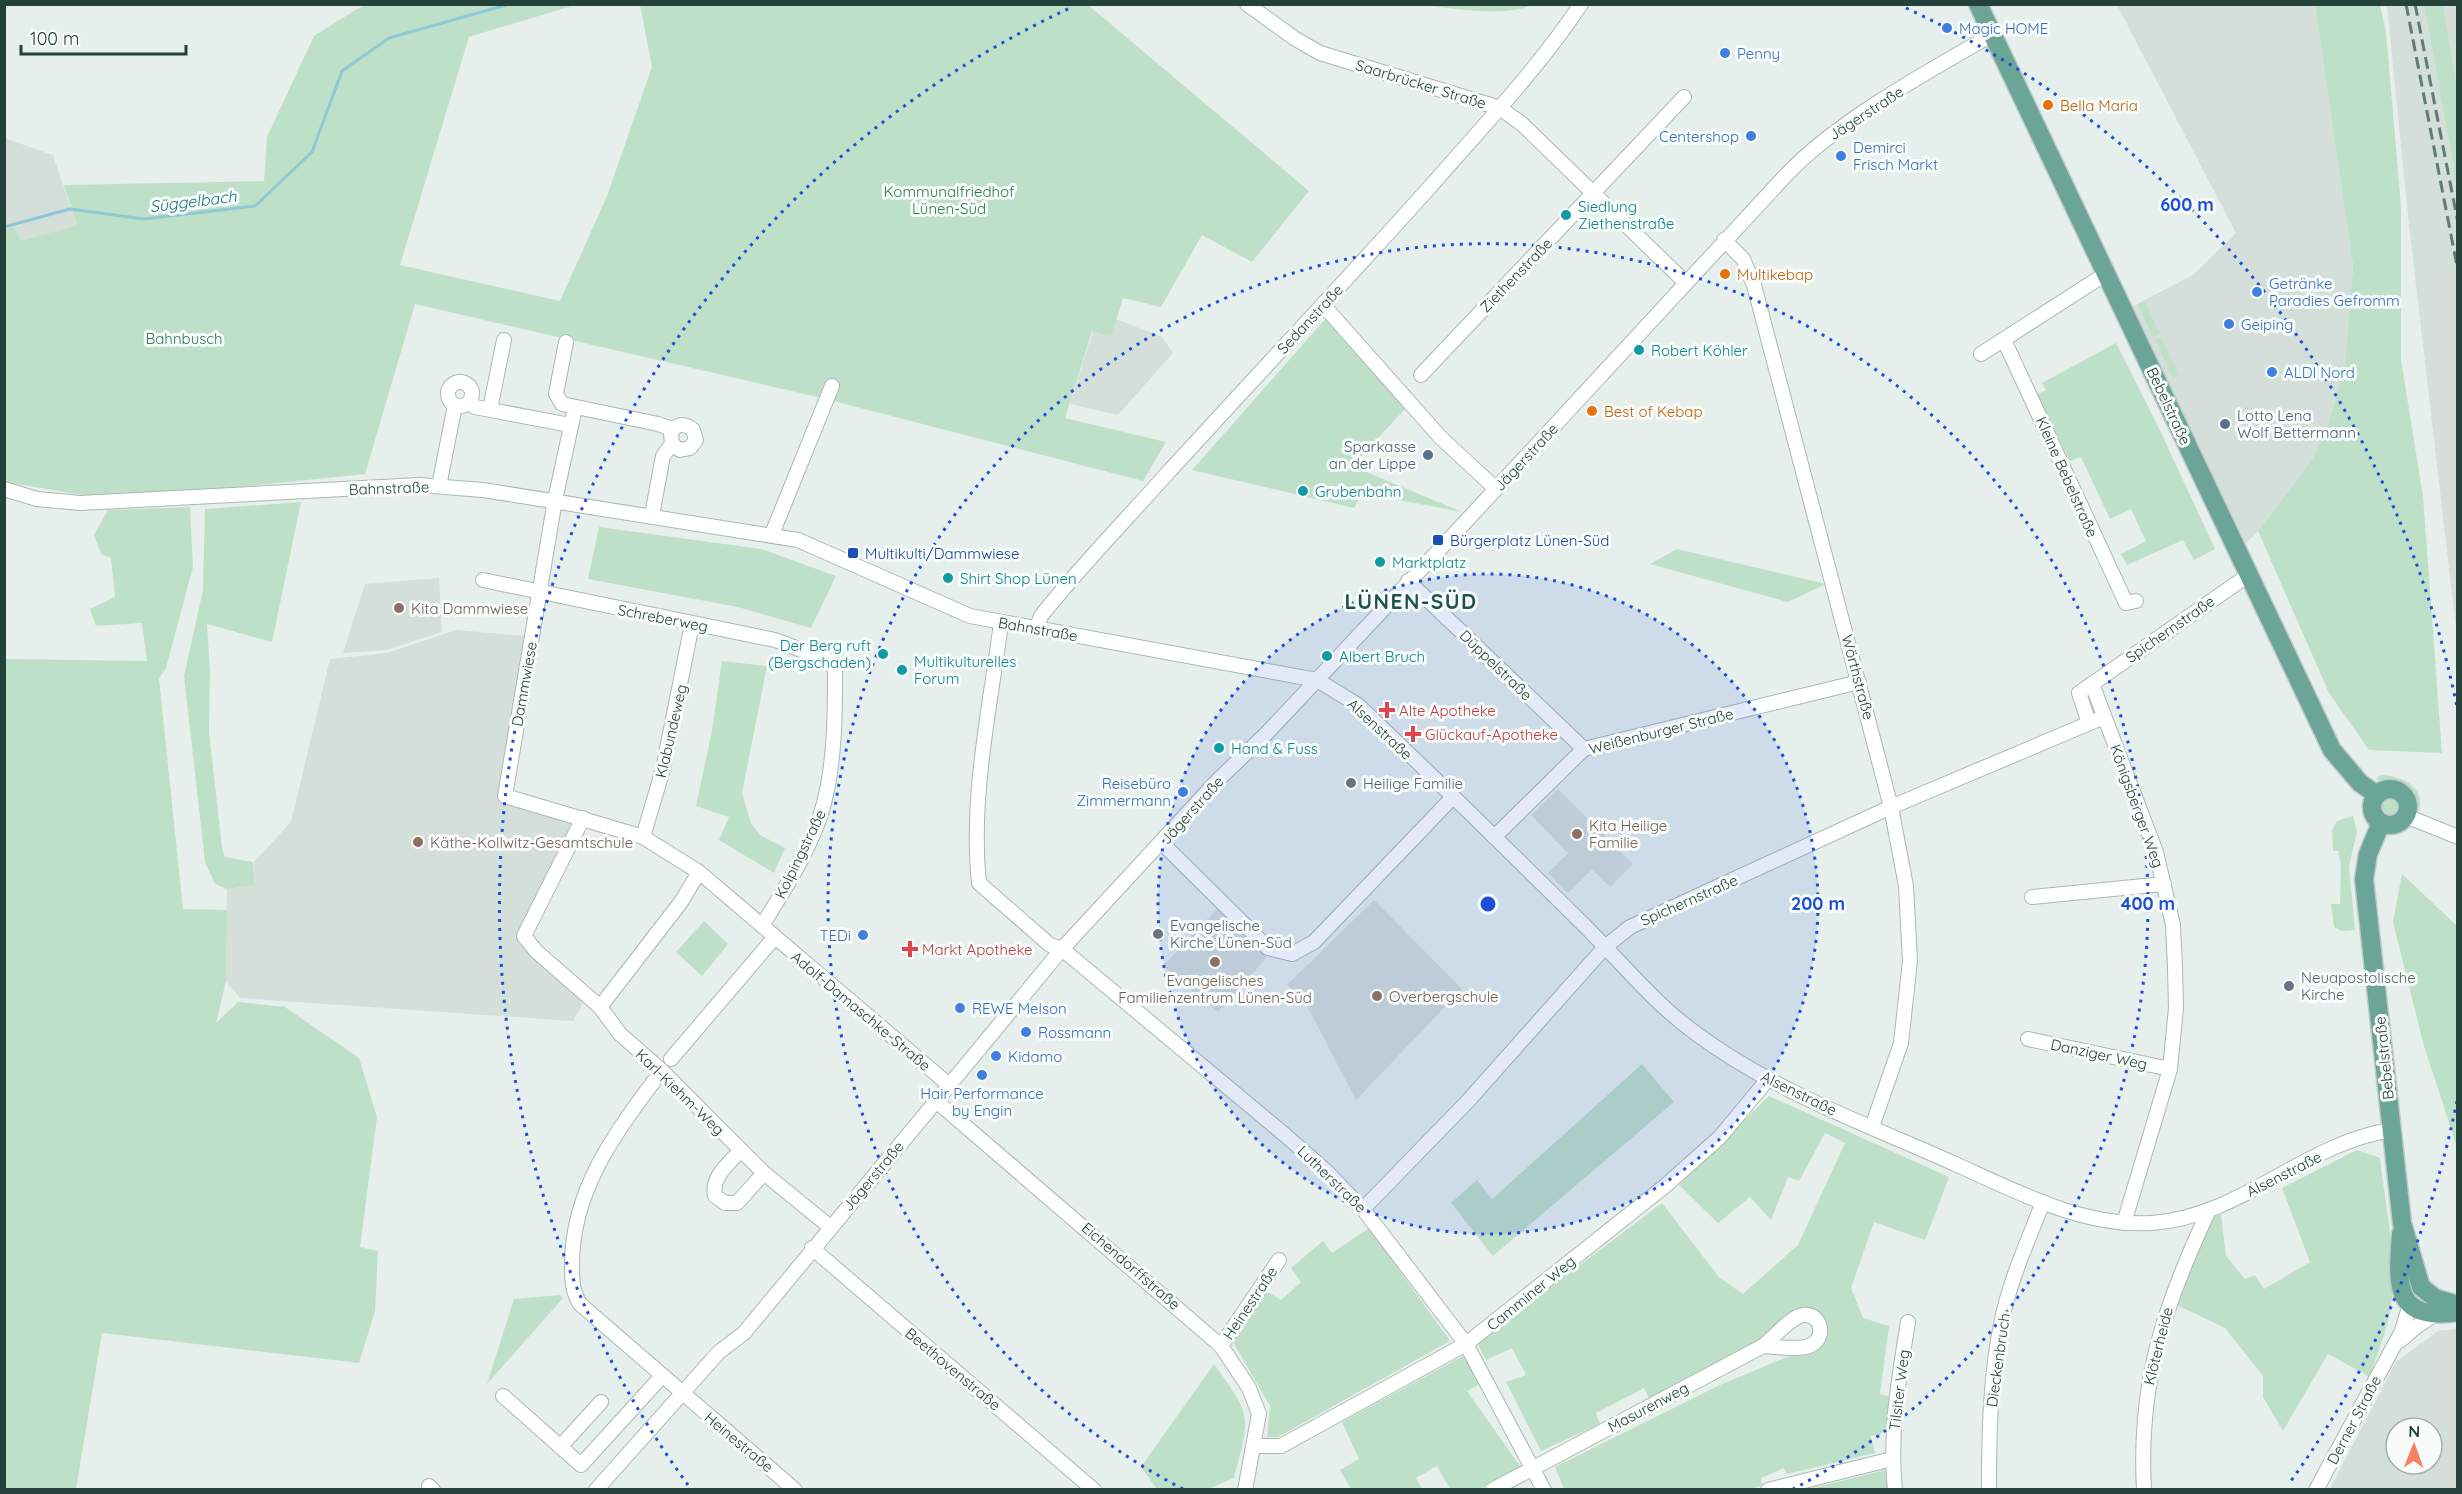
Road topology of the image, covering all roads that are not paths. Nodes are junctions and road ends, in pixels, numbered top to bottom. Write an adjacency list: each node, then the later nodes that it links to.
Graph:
1 (1247, 4): 6 (street, Saarbrücker Straße)
2 (1581, 4): 6 (street, Sedanstraße)
3 (1978, 4): 4 (main road, Bebelstraße)
4 (1993, 34): 8 (street, Jägerstraße); 9 (main road, Bebelstraße)
5 (1684, 97): 7 (street, Ziethenstraße)
6 (1500, 108): 7 (street, Saarbrücker Straße); 11 (street, Sedanstraße)
7 (1594, 194): 10 (street, Saarbrücker Straße); 16 (street, Ziethenstraße)
8 (1724, 240): 10 (street, Jägerstraße); 41 (street, Wörthstraße)
9 (2107, 273): 13 (street); 31 (main road, Bebelstraße)
10 (1686, 283): 27 (street, Jägerstraße)
11 (1324, 306): 27 (street); 38 (street, Sedanstraße)
12 (504, 340): 21 (street)
13 (2004, 340): 15 (street); 35 (street, Kleine Bebelstraße)
14 (566, 342): 20 (street)
15 (1981, 354)
16 (1421, 375)
17 (832, 386): 30 (street)
18 (469, 402): 19 (street); 19 (street); 21 (street)
19 (454, 405): 25 (street)
20 (575, 408): 22 (street, Dammwiese); 23 (street)
21 (490, 409): 22 (street)
22 (570, 425): 28 (street, Dammwiese)
23 (673, 429): 24 (street); 24 (street)
24 (672, 444): 29 (street)
25 (439, 486): 26 (street, Bahnstraße); 28 (street, Bahnstraße)
26 (4, 489)
27 (1496, 489): 33 (street, Jägerstraße)
28 (555, 500): 29 (street, Bahnstraße); 34 (street, Dammwiese)
29 (652, 515): 30 (street, Bahnstraße)
30 (772, 534): 36 (street, Bahnstraße)
31 (2250, 574): 42 (street, Spichernstraße); 46 (main road, Bebelstraße)
32 (483, 580): 34 (street, Schreberweg)
33 (1408, 581): 40 (street, Jägerstraße); 45 (street, Düppelstraße)
34 (540, 593): 37 (street, Schreberweg); 47 (street, Dammwiese)
35 (2136, 600)
36 (1001, 623): 38 (street, Bahnstraße); 63 (street, Lutherstraße)
37 (692, 624): 39 (street, Schreberweg); 53 (street, Klabundeweg)
38 (1036, 629): 40 (street, Bahnstraße)
39 (835, 670): 60 (street, Kolpingstraße)
40 (1317, 680): 48 (street, Alsenstraße); 56 (street, Jägerstraße)
41 (1859, 682): 45 (street, Weißenburger Straße); 49 (street, Wörthstraße)
42 (2092, 684): 43 (street, Königsberger Weg); 44 (street)
43 (2104, 717): 44 (street, Spichernstraße); 58 (street, Königsberger Weg)
44 (2089, 723): 49 (street, Spichernstraße)
45 (1584, 749): 54 (street, Weißenburger Straße)
46 (2377, 795): 50 (main road); 52 (main road)
47 (505, 796): 51 (street, Adolf-Damaschke-Straße)
48 (1453, 797): 54 (street, Alsenstraße); 56 (street)
49 (1891, 807): 62 (street, Spichernstraße); 72 (street, Wörthstraße)
50 (2406, 816): 52 (main road); 55 (street)
51 (583, 818): 53 (street, Adolf-Damaschke-Straße); 64 (street)
52 (2381, 823): 73 (main road, Bebelstraße)
53 (643, 837): 57 (street, Adolf-Damaschke-Straße)
54 (1494, 837): 62 (street, Alsenstraße)
55 (2457, 837)
56 (1162, 843): 63 (street, Jägerstraße)
57 (699, 872): 60 (street, Adolf-Damaschke-Straße); 64 (street)
58 (2164, 884): 59 (street); 67 (street, Königsberger Weg)
59 (2032, 897)
60 (762, 926): 61 (street, Adolf-Damaschke-Straße)
61 (775, 937): 66 (street); 70 (street, Adolf-Damaschke-Straße)
62 (1605, 947): 68 (street, Alsenstraße); 77 (street, Spichernstraße)
63 (1062, 949): 70 (street, Jägerstraße); 77 (street, Lutherstraße)
64 (600, 1007): 74 (street, Karl-Kiehm-Weg)
65 (2028, 1039): 67 (street, Danziger Weg)
66 (670, 1059)
67 (2170, 1069): 79 (street, Königsberger Weg)
68 (1768, 1079): 72 (street, Alsenstraße); 88 (street, Camminer Weg)
69 (654, 1081): 92 (street, Heinestraße)
70 (948, 1084): 71 (street, Jägerstraße)
71 (935, 1100): 81 (street, Jägerstraße); 89 (street, Eichendorffstraße)
72 (1872, 1127): 76 (street, Alsenstraße)
73 (2392, 1130): 78 (street, Alsenstraße); 80 (main road, Bebelstraße)
74 (741, 1150): 75 (street, Karl-Kiehm-Weg); 75 (street)
75 (764, 1173): 81 (street, Karl-Kiehm-Weg)
76 (2043, 1202): 79 (street, Alsenstraße); 108 (street, Dieckenbruch)
77 (1363, 1209): 88 (street, Lutherstraße)
78 (2209, 1210): 79 (street, Alsenstraße); 109 (street, Klöterheide)
79 (2124, 1222)
80 (2402, 1223): 84 (main road, Bebelstraße); 85 (main road, Bebelstraße)
81 (830, 1227): 82 (street, Jägerstraße)
82 (812, 1248): 93 (street, Jägerstraße); 102 (street, Beethovenstraße)
83 (1280, 1260): 89 (street, Heinestraße)
84 (2415, 1272): 85 (main road); 86 (main road)
85 (2404, 1303): 86 (main road); 91 (street, Derner Straße)
86 (2449, 1309): 91 (street, Derner Straße)
87 (1908, 1322): 98 (street, Tilsiter Weg)
88 (1466, 1344): 96 (street, Camminer Weg); 99 (street, Lutherstraße)
89 (1221, 1346): 96 (street, Eichendorffstraße)
90 (1762, 1346): 99 (street, Masurenweg)
91 (2391, 1350): 110 (street, Derner Straße)
92 (662, 1376): 93 (street, Heinestraße); 97 (street)
93 (682, 1394): 100 (street, Jägerstraße); 101 (street, Heinestraße)
94 (503, 1396): 97 (street)
95 (601, 1402): 97 (street)
96 (1255, 1446): 103 (street, Eichendorffstraße)
97 (560, 1447)
98 (1892, 1459): 106 (street); 107 (street, Tilsiter Weg)
99 (1533, 1468): 104 (street); 105 (street, Lutherstraße)
100 (596, 1490)
101 (795, 1490)
102 (1094, 1490)
103 (1245, 1490)
104 (1492, 1490)
105 (1544, 1490)
106 (1768, 1490)
107 (1895, 1490)
108 (1989, 1490)
109 (2144, 1490)
110 (2316, 1490)

